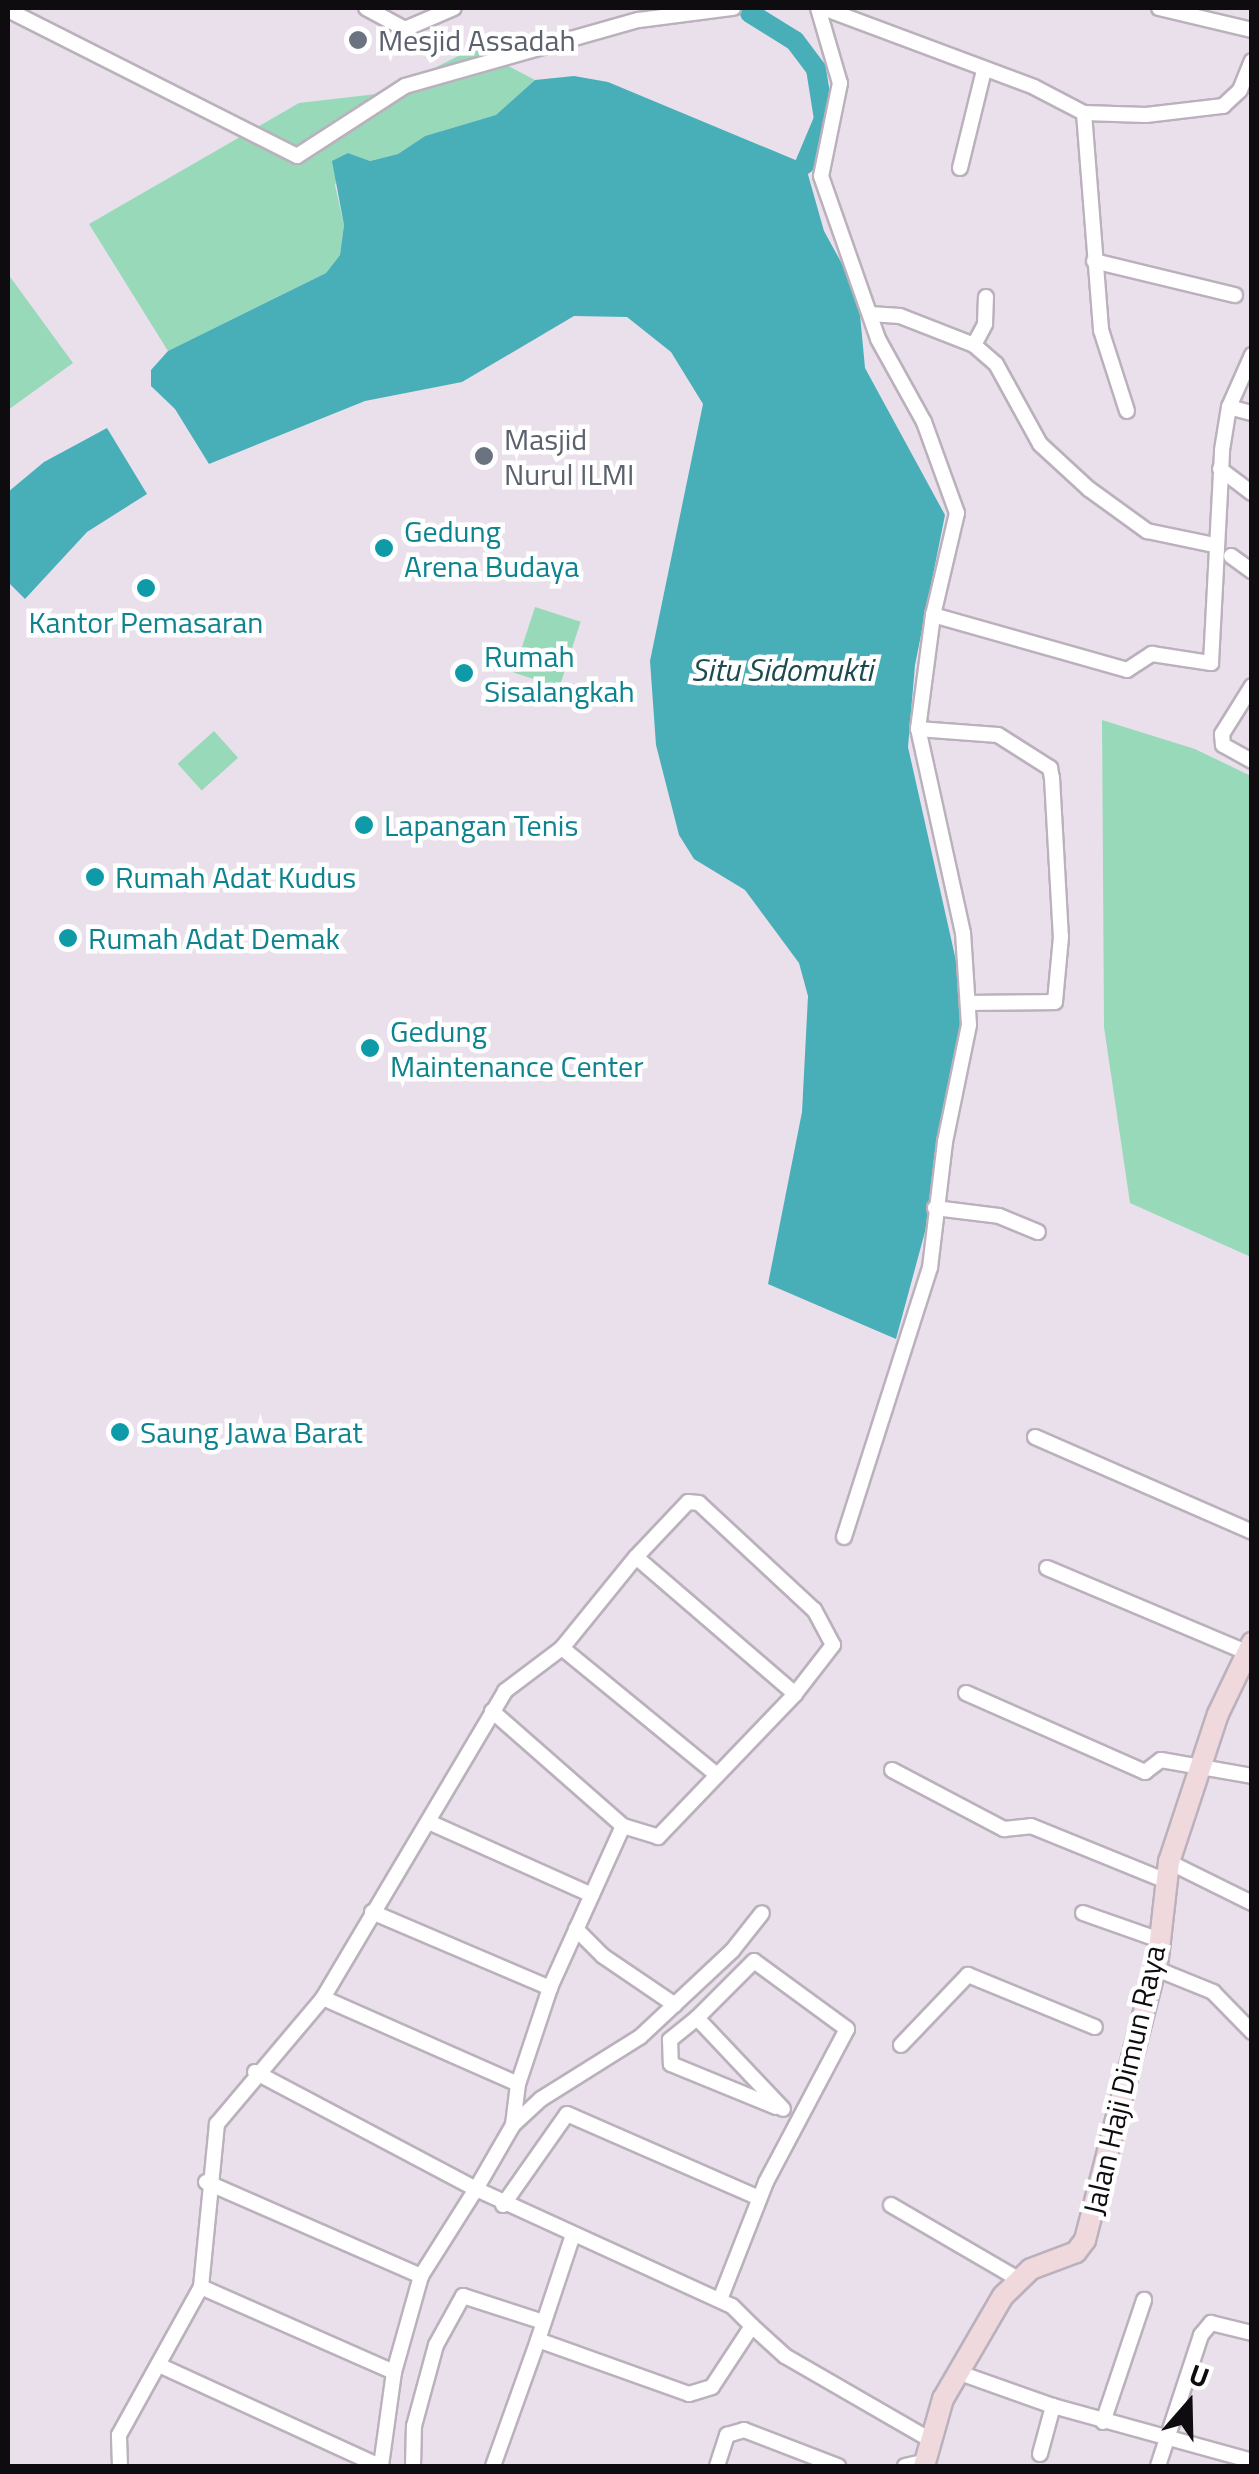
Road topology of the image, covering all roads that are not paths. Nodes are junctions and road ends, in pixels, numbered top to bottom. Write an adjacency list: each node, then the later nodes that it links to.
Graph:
1 (366, 8): 2 (street)
2 (454, 8)
3 (820, 8): 9 (street); 15 (street)
4 (1159, 8): 7 (street)
5 (727, 9): 6 (street)
6 (8, 10)
7 (1252, 30)
8 (1252, 61): 10 (street)
9 (984, 70): 10 (street); 11 (street)
10 (1084, 114): 12 (street)
11 (960, 168)
12 (1094, 261): 13 (street); 19 (street)
13 (1235, 295)
14 (986, 297): 16 (street)
15 (870, 314): 16 (street); 26 (street)
16 (974, 345): 23 (street)
17 (1252, 355): 18 (street)
18 (1229, 407): 20 (street); 21 (street)
19 (1127, 411)
20 (1252, 413)
21 (1220, 469): 22 (street); 23 (street)
22 (1252, 493)
23 (1214, 546): 26 (street)
24 (1231, 556): 25 (street)
25 (1252, 570)
26 (933, 615): 28 (street)
27 (1252, 686): 29 (street)
28 (918, 728): 30 (street); 30 (street)
29 (1252, 761)
30 (971, 1002): 31 (street)
31 (935, 1208): 32 (street); 35 (street)
32 (1038, 1232)
33 (1035, 1436): 34 (street)
34 (1252, 1532)
35 (844, 1537)
36 (636, 1557): 38 (street); 41 (street); 41 (street)
37 (1047, 1568): 39 (street)
38 (562, 1648): 42 (street); 45 (street)
39 (1249, 1648): 43 (street, Jalan Haji Dimun Raya)
40 (966, 1693): 43 (street)
41 (795, 1694): 45 (street)
42 (492, 1710): 47 (street); 48 (street)
43 (1203, 1766): 46 (street); 49 (street, Jalan Haji Dimun Raya)
44 (892, 1770): 49 (street)
45 (716, 1774): 48 (street)
46 (1252, 1776)
47 (431, 1823): 50 (street); 52 (street)
48 (622, 1826): 50 (street)
49 (1166, 1871): 51 (street); 56 (street, Jalan Haji Dimun Raya)
50 (592, 1895): 55 (street)
51 (1252, 1903)
52 (372, 1912): 58 (street); 59 (street)
53 (762, 1913): 60 (street)
54 (1083, 1914): 56 (street)
55 (576, 1929): 58 (street); 60 (street)
56 (1158, 1939): 57 (street, Jalan Haji Dimun Raya)
57 (1154, 1968): 63 (street); 77 (street, Jalan Haji Dimun Raya)
58 (550, 1988): 66 (street)
59 (323, 1998): 65 (street); 66 (street)
60 (675, 2004): 69 (street)
61 (697, 2018): 67 (street); 67 (street); 68 (street)
62 (1095, 2027): 64 (street)
63 (1252, 2032)
64 (902, 2045)
65 (254, 2072): 70 (street); 71 (street)
66 (518, 2084): 69 (street)
67 (783, 2110): 68 (street)
68 (800, 2115): 72 (street)
69 (514, 2125): 71 (street)
70 (206, 2182): 76 (street); 78 (street)
71 (476, 2189): 73 (street); 76 (street)
72 (759, 2198): 73 (street); 79 (street)
73 (503, 2205): 75 (street)
74 (891, 2205): 77 (street)
75 (573, 2235): 79 (street); 81 (street)
76 (422, 2276): 86 (street)
77 (1018, 2279): 87 (street)
78 (200, 2287): 85 (street); 86 (street)
79 (721, 2296): 82 (street)
80 (1144, 2300): 89 (street)
81 (543, 2322): 84 (street); 98 (street)
82 (752, 2326): 84 (street); 90 (street)
83 (1252, 2333): 91 (street)
84 (538, 2340): 99 (street)
85 (161, 2366): 96 (street); 97 (street)
86 (394, 2372): 97 (street)
87 (957, 2372): 88 (street); 90 (street)
88 (1053, 2406): 89 (street); 92 (street)
89 (1104, 2422): 91 (street)
90 (927, 2438): 95 (street)
91 (1169, 2440): 93 (street); 102 (street)
92 (1040, 2454)
93 (1252, 2461)
94 (811, 2463): 100 (street); 101 (street)
95 (917, 2465)
96 (120, 2466)
97 (380, 2466)
98 (412, 2466)
99 (493, 2466)
100 (717, 2466)
101 (838, 2466)
102 (1158, 2466)

